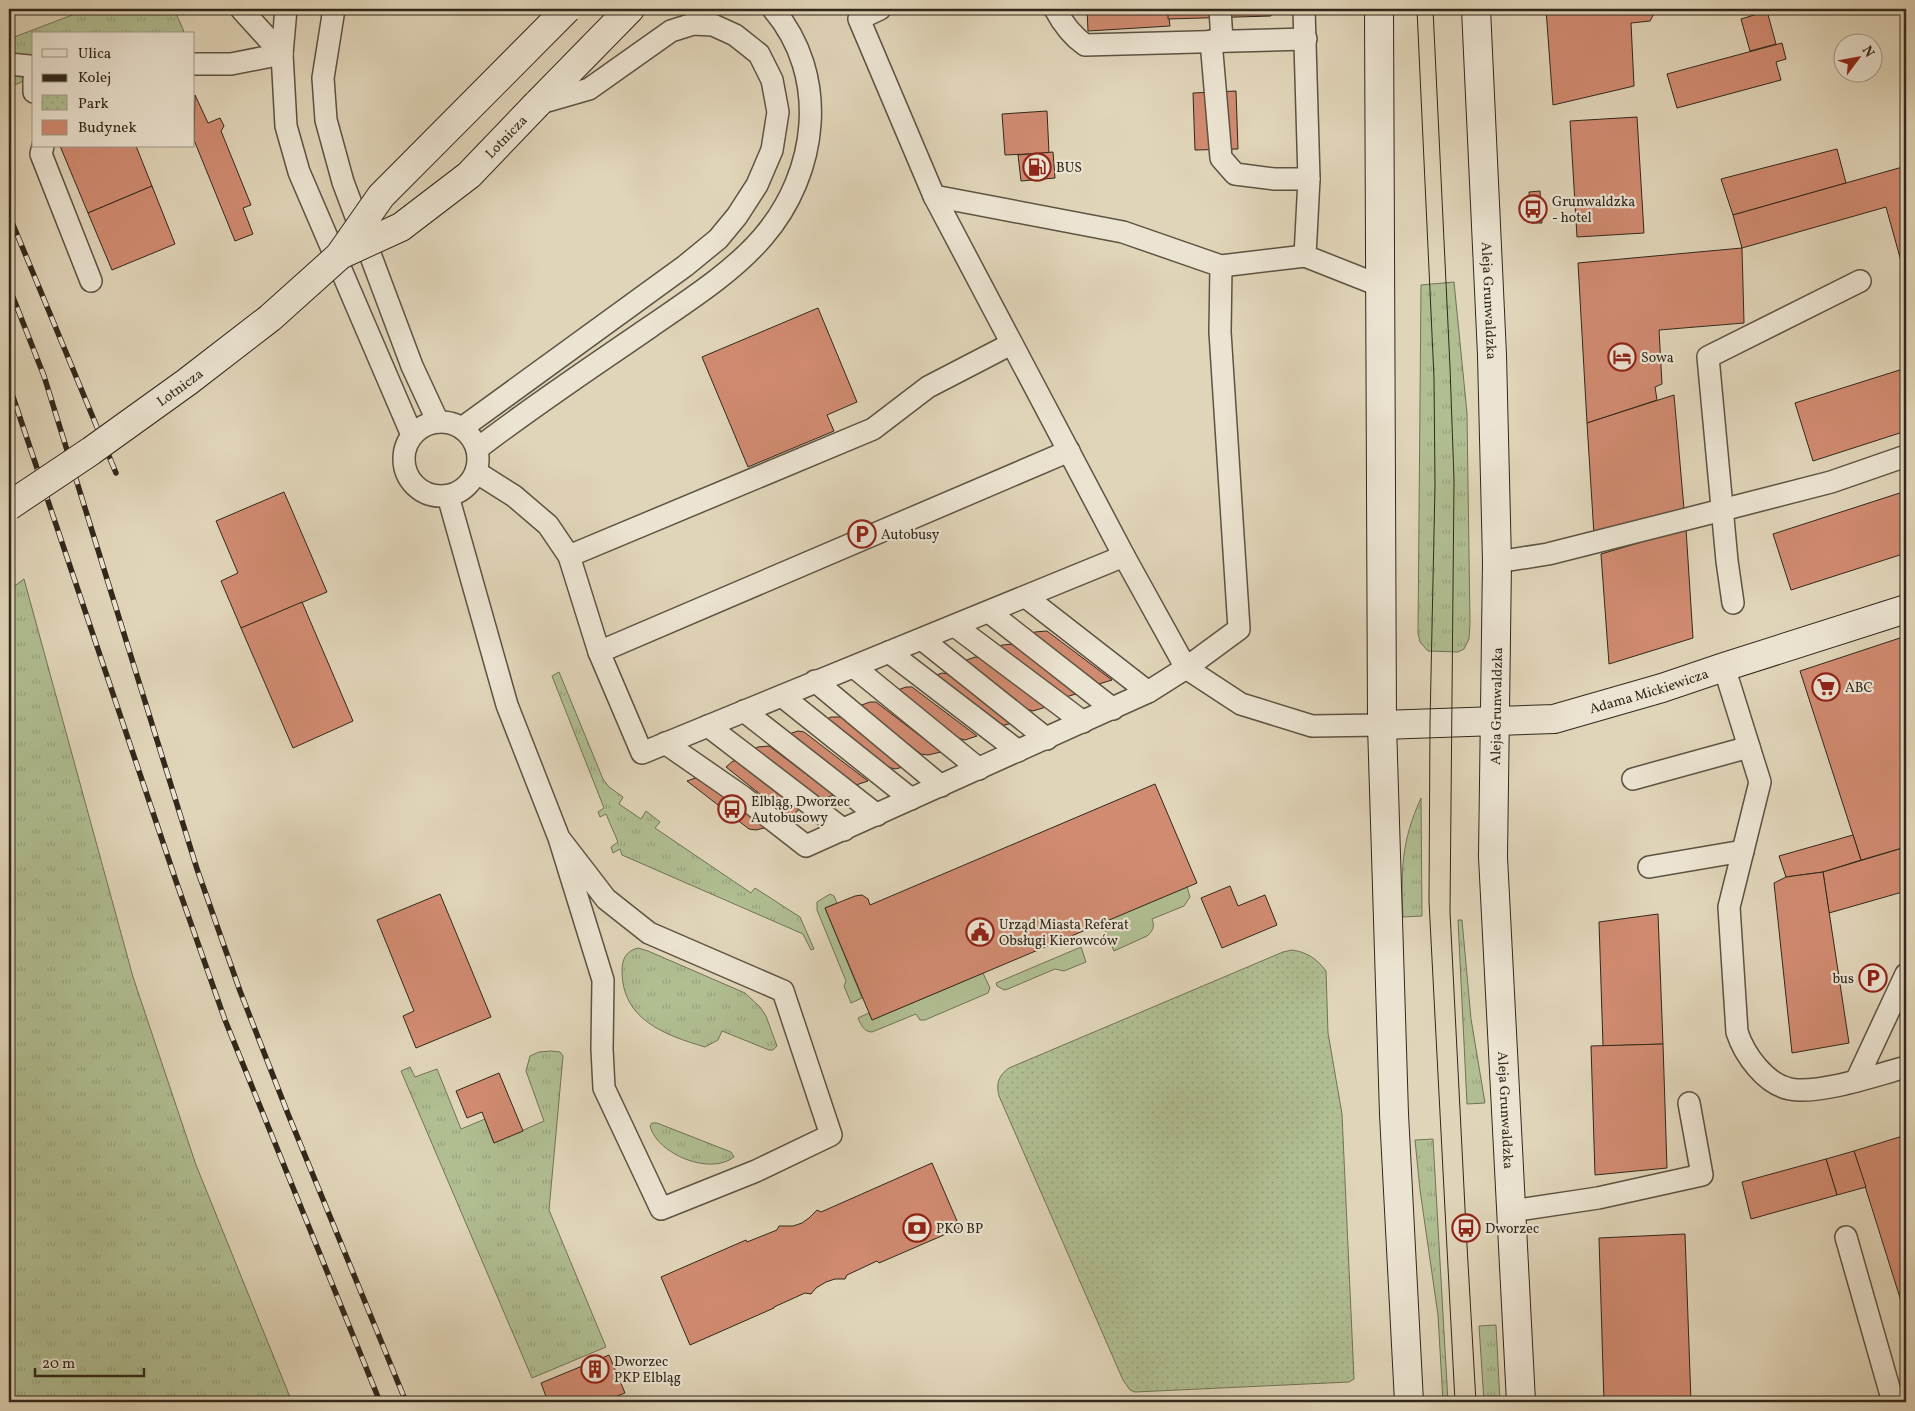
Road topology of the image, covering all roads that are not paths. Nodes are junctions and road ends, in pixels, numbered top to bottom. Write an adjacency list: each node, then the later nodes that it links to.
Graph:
1 (241, 9): 15 (lane)
2 (286, 9): 15 (lane)
3 (568, 9): 23 (main road, Lotnicza, bridge)
4 (630, 9): 19 (main road, Lotnicza)
5 (773, 9): 33 (lane)
6 (880, 9): 22 (lane)
7 (1055, 9): 14 (lane)
8 (1220, 9): 14 (lane)
9 (1304, 9): 13 (lane)
10 (1378, 9): 28 (main road)
11 (1476, 9): 42 (main road, Aleja Grunwaldzka)
12 (331, 11): 30 (lane)
13 (1306, 39): 14 (lane); 21 (lane)
14 (1216, 41): 21 (lane)
15 (282, 54): 17 (lane); 32 (lane)
16 (9, 64): 18 (lane)
17 (195, 64)
18 (32, 69)
19 (537, 104): 23 (main road, Lotnicza, bridge); 31 (lane)
20 (42, 148): 27 (lane)
21 (1309, 179): 24 (lane)
22 (934, 196): 25 (lane); 29 (lane)
23 (339, 256): 38 (main road, Lotnicza, bridge)
24 (1305, 256): 25 (lane); 28 (lane)
25 (1221, 266): 53 (lane)
26 (1860, 280): 39 (lane)
27 (91, 281)
28 (1381, 286): 61 (main road)
29 (1011, 344): 34 (lane); 40 (lane)
30 (438, 422): 31 (lane); 32 (lane)
31 (462, 428): 33 (lane)
32 (412, 435): 37 (lane)
33 (477, 449): 36 (lane)
34 (1069, 451): 41 (lane); 49 (lane)
35 (1906, 456): 39 (lane)
36 (476, 472): 37 (lane); 40 (lane)
37 (448, 496): 73 (lane)
38 (9, 506)
39 (1722, 510): 42 (lane); 44 (lane)
40 (569, 556): 49 (lane)
41 (1124, 556): 43 (lane); 53 (lane)
42 (1498, 562): 59 (main road, Aleja Grunwaldzka)
43 (1026, 597): 46 (lane); 55 (lane)
44 (1733, 603)
45 (1906, 609): 52 (main road, Adama Mickiewicza)
46 (990, 612): 47 (lane); 57 (lane)
47 (955, 626): 48 (lane); 60 (lane)
48 (923, 640): 50 (lane); 63 (lane)
49 (599, 652): 64 (lane)
50 (889, 652): 51 (lane); 66 (lane)
51 (854, 667): 54 (lane); 67 (lane)
52 (1724, 667): 59 (main road, Adama Mickiewicza); 65 (lane)
53 (1186, 668): 55 (lane); 61 (lane)
54 (815, 681): 56 (lane); 69 (lane)
55 (1148, 692): 57 (lane)
56 (782, 696): 58 (lane); 70 (lane)
57 (1113, 709): 60 (lane)
58 (744, 711): 62 (lane); 71 (lane)
59 (1495, 721): 61 (main road, Adama Mickiewicza); 80 (main road, Aleja Grunwaldzka)
60 (1083, 722): 63 (lane)
61 (1382, 725): 82 (main road)
62 (708, 726): 64 (lane); 72 (lane)
63 (1046, 739): 66 (lane)
64 (665, 743): 72 (lane)
65 (1749, 747): 68 (lane); 74 (lane)
66 (1018, 751): 67 (lane)
67 (979, 769): 69 (lane)
68 (1633, 779)
69 (941, 786): 70 (lane)
70 (911, 799): 71 (lane)
71 (877, 815): 72 (lane)
72 (844, 830)
73 (559, 838): 73 (lane)
74 (1743, 851): 75 (lane); 78 (lane)
75 (1649, 867)
76 (1906, 974): 78 (lane)
77 (1906, 1067): 78 (lane)
78 (1856, 1081)
79 (1689, 1104): 80 (lane)
80 (1511, 1211): 83 (main road, Aleja Grunwaldzka)
81 (1846, 1237): 84 (lane)
82 (1409, 1402)
83 (1522, 1402)
84 (1893, 1402)

